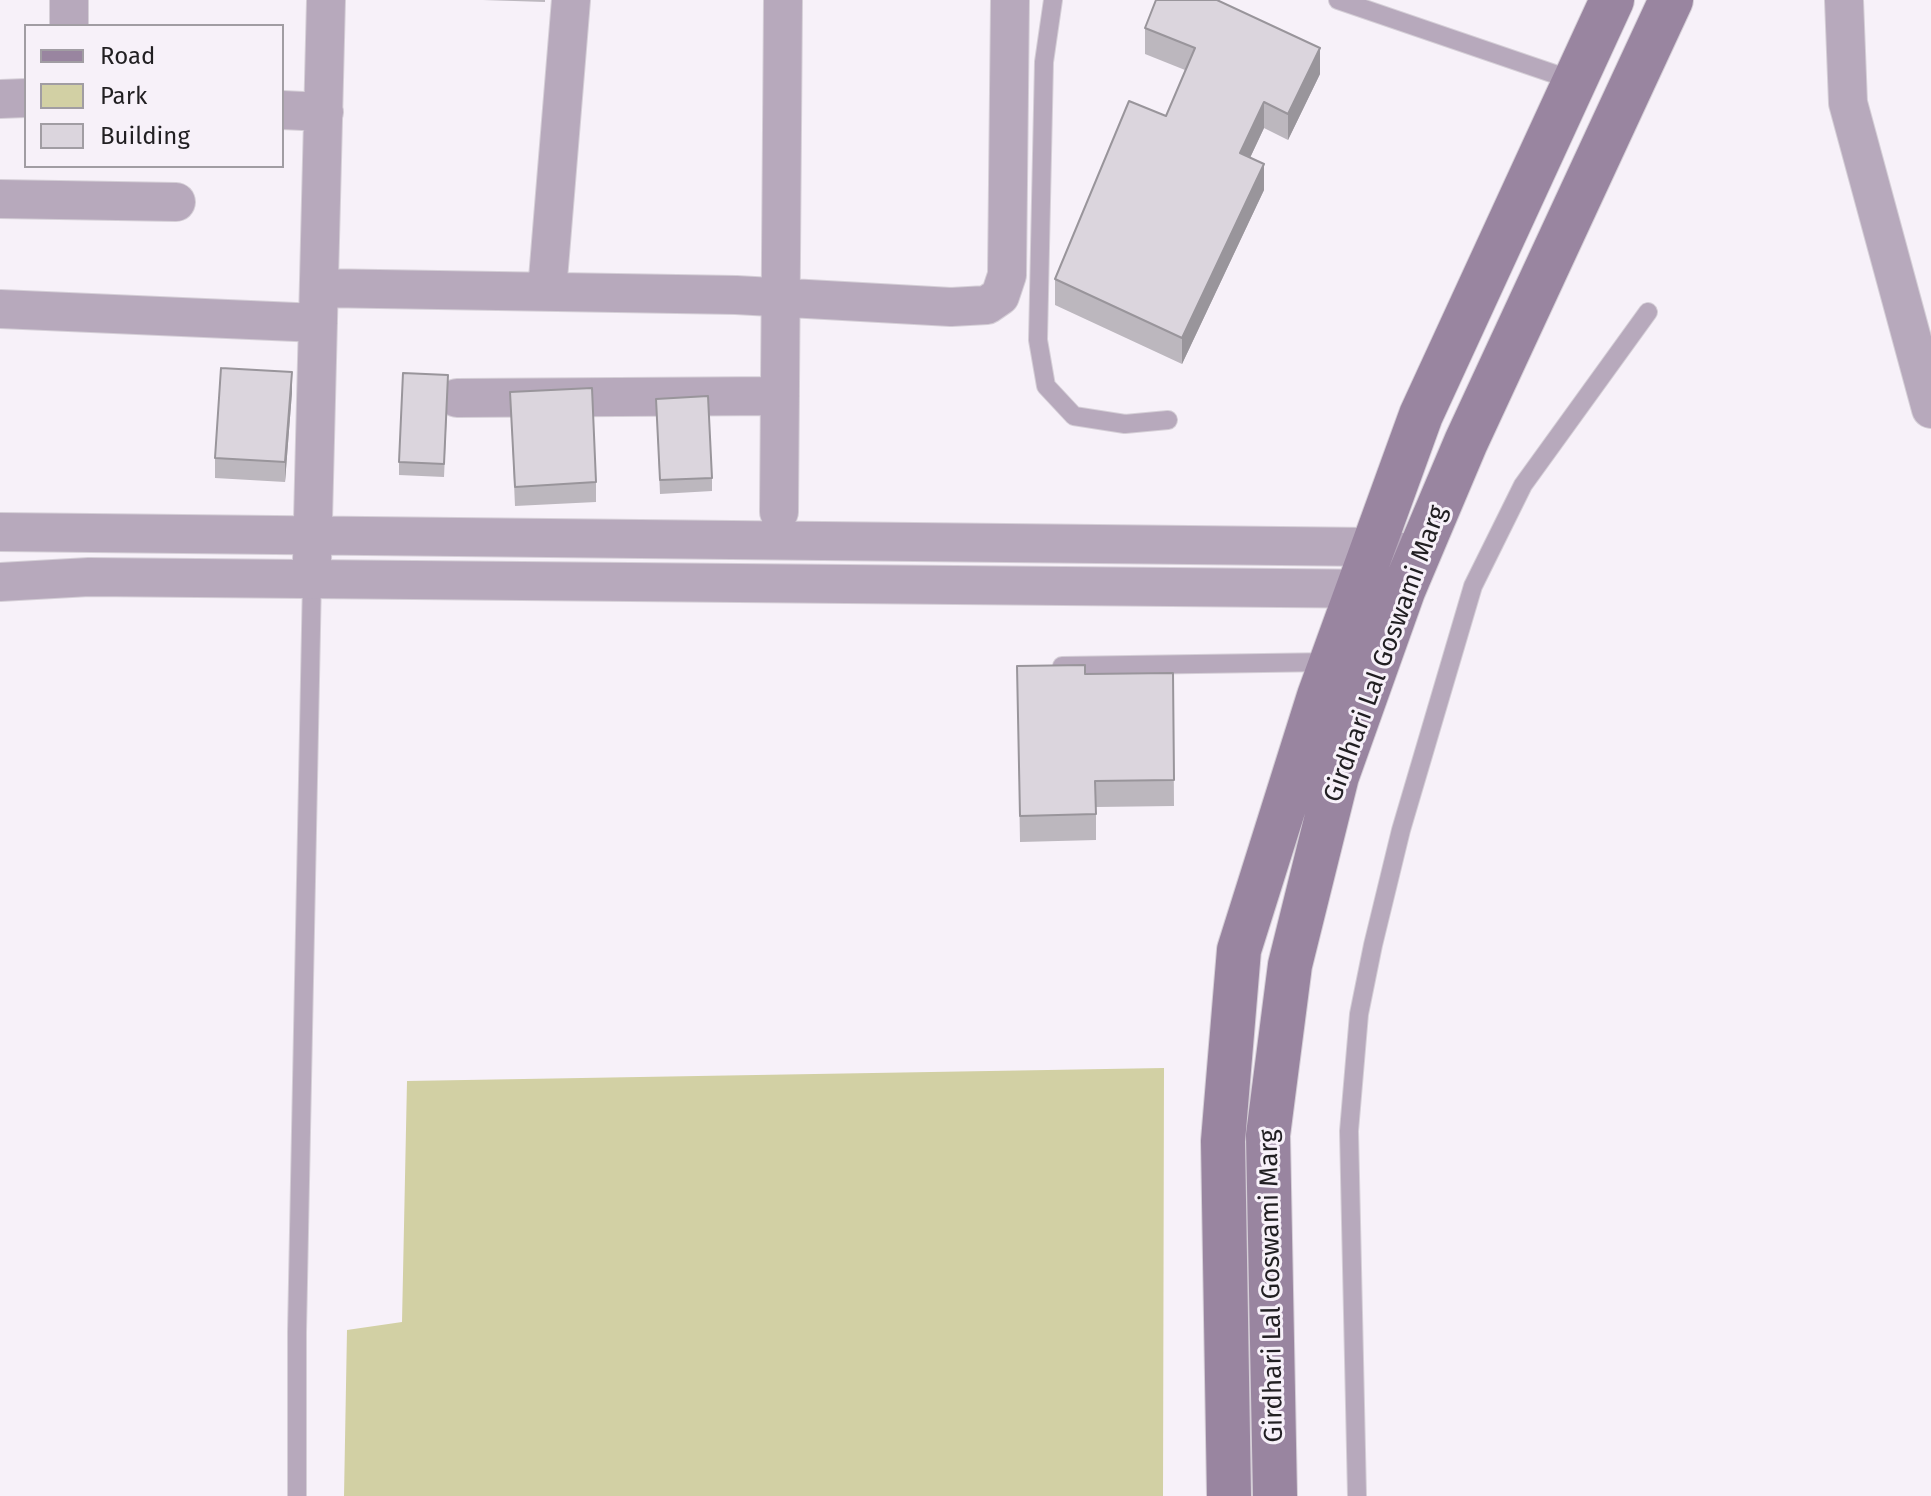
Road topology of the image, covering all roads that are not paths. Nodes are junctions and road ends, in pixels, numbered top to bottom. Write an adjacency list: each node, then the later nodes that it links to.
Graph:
1 (69, 0): 11 (street)
2 (326, 0): 16 (street)
3 (571, 0): 19 (street)
4 (783, 0): 20 (street)
5 (1010, 0): 20 (street)
6 (1053, 0): 27 (lane)
7 (1338, 0): 12 (lane)
8 (1612, 0): 12 (main road, Girdhari Lal Goswami Marg)
9 (1671, 0): 32 (main road, Girdhari Lal Goswami Marg)
10 (1844, 0): 26 (street)
11 (69, 24)
12 (1575, 81): 31 (main road, Girdhari Lal Goswami Marg)
13 (24, 98): 14 (street)
14 (0, 99)
15 (284, 110): 16 (street)
16 (324, 112): 21 (street)
17 (0, 199): 18 (street)
18 (176, 202)
19 (547, 291): 20 (street); 21 (street)
20 (781, 298): 24 (street)
21 (319, 306): 22 (street); 30 (street)
22 (0, 309)
23 (1648, 312): 40 (lane)
24 (780, 396): 25 (street); 28 (street)
25 (457, 398)
26 (1931, 409)
27 (1168, 420)
28 (779, 512)
29 (0, 532): 30 (street)
30 (313, 535): 31 (street); 33 (street)
31 (1366, 567): 32 (street); 33 (street); 35 (main road, Girdhari Lal Goswami Marg)
32 (1411, 573): 39 (main road, Girdhari Lal Goswami Marg)
33 (312, 579): 34 (street); 37 (lane)
34 (0, 582)
35 (1331, 662): 36 (lane); 38 (main road, Girdhari Lal Goswami Marg)
36 (1043, 667)
37 (297, 1496)
38 (1229, 1496)
39 (1275, 1496)
40 (1357, 1496)

